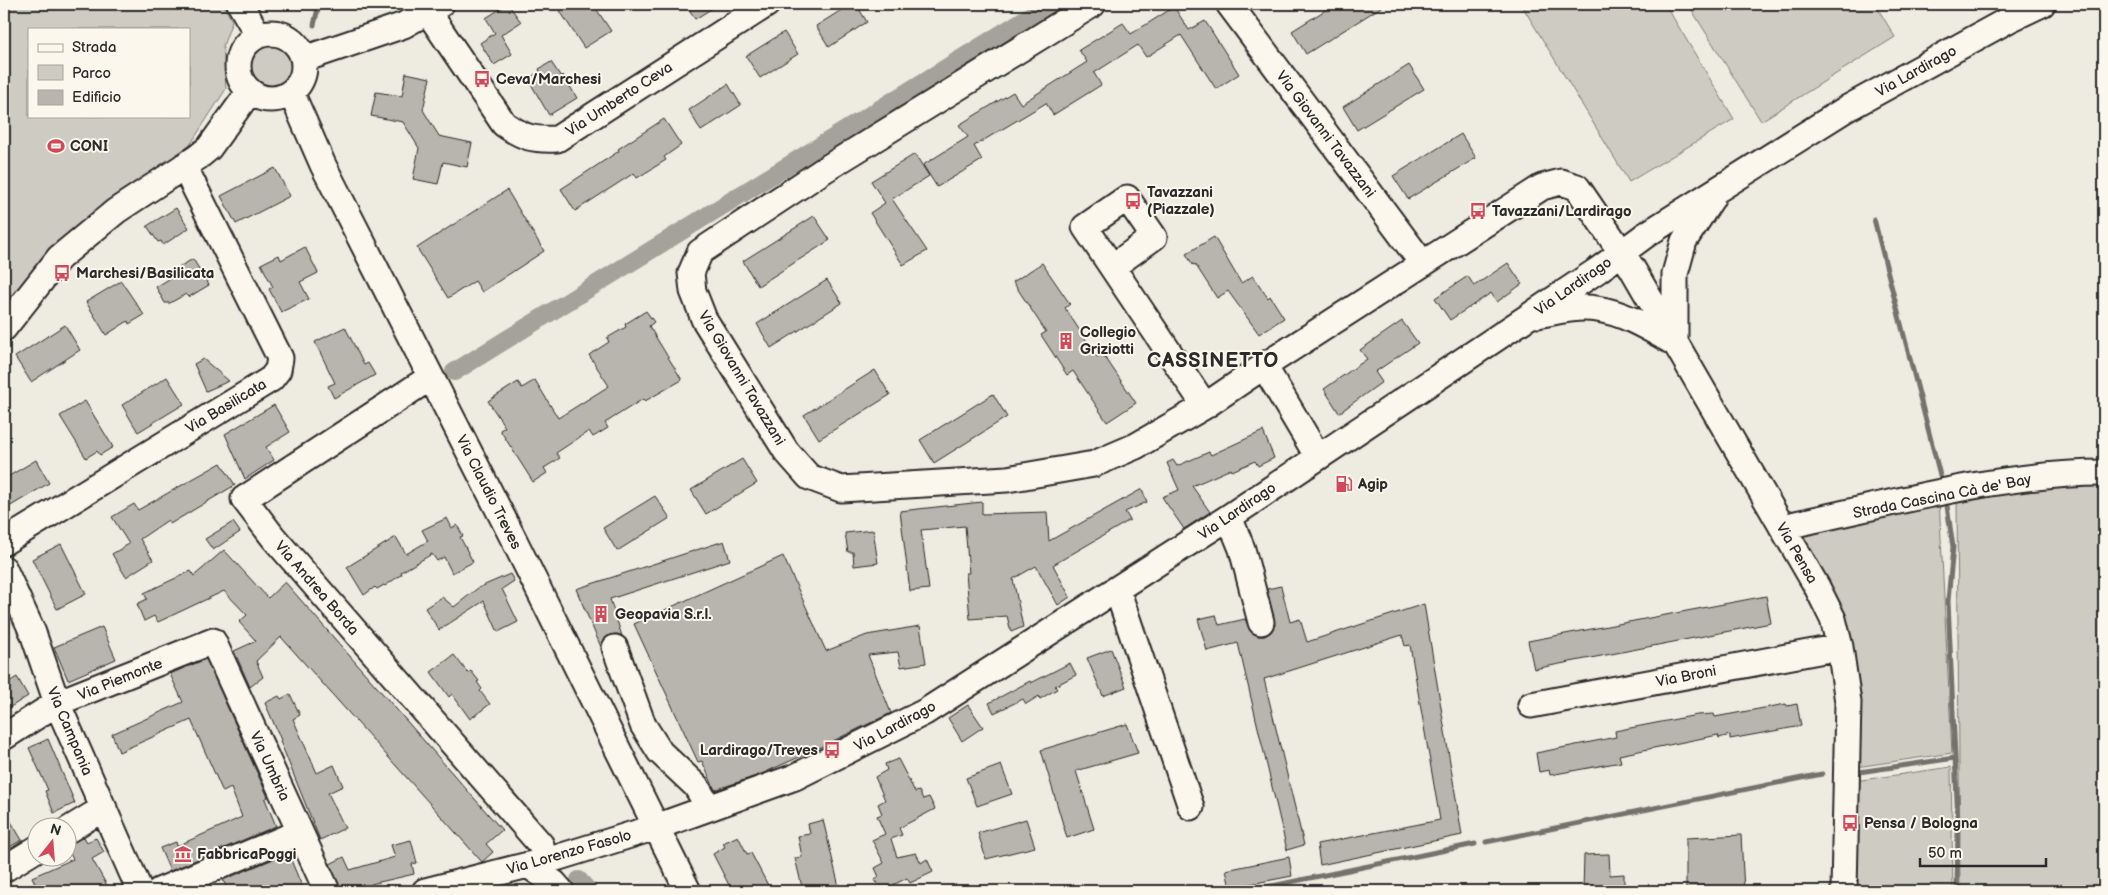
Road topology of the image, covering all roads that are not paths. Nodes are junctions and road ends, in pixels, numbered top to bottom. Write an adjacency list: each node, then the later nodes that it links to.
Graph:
1 (240, 4): 8 (street)
2 (767, 4): 6 (street, Via Umberto Ceva)
3 (1093, 4): 22 (street, Via Giovanni Tavazzani)
4 (1229, 4): 15 (street, Via Giovanni Tavazzani)
5 (2042, 4): 7 (street, Via Lardirago)
6 (434, 8): 9 (street)
7 (2006, 12): 13 (street, Via Lardirago)
8 (258, 35): 9 (street); 10 (street)
9 (304, 59): 11 (street)
10 (250, 91): 11 (street); 12 (street)
11 (291, 92): 21 (street, Via Claudio Treves)
12 (184, 166): 18 (street); 27 (street, Via Basilicata)
13 (1718, 190): 14 (street, Via Lardirago); 19 (street)
14 (1621, 252): 15 (street, Via Giovanni Tavazzani); 17 (street, Via Lardirago); 19 (street, Via Pensa)
15 (1423, 264): 20 (street, Via Giovanni Tavazzani)
16 (1112, 267): 22 (street)
17 (1528, 317): 19 (street); 23 (street, Via Lardirago)
18 (4, 328)
19 (1675, 343): 26 (street, Via Pensa)
20 (1264, 366): 22 (street, Via Giovanni Tavazzani); 23 (street)
21 (431, 377): 41 (street, Via Claudio Treves); 44 (street, Via Andrea Borda)
22 (1205, 406)
23 (1318, 457): 25 (street, Via Lardirago)
24 (2104, 473): 26 (street, Strada Cascina Cà de' Bay)
25 (1229, 517): 29 (street, Via Lardirago); 30 (street)
26 (1782, 528): 32 (street, Via Pensa)
27 (4, 542)
28 (4, 569): 34 (street, Via Campania)
29 (1117, 589): 38 (street, Via Lardirago); 39 (street)
30 (1261, 622)
31 (213, 641): 34 (street, Via Piemonte); 42 (street, Via Umbria)
32 (1840, 647): 35 (street, Via Broni); 52 (street, Via Pensa)
33 (615, 648): 38 (street)
34 (57, 704): 36 (street, Via Piemonte); 37 (street, Via Campania)
35 (1532, 705)
36 (4, 737)
37 (104, 808): 40 (street); 46 (street, Via Campania)
38 (709, 808): 41 (street, Via Lardirago)
39 (1191, 808)
40 (78, 824)
41 (656, 827): 44 (street, Via Lorenzo Fasolo); 51 (street, Via Claudio Treves)
42 (300, 832): 47 (street); 48 (street, Via Umbria)
43 (28, 854): 45 (street)
44 (534, 855): 49 (street, Via Lorenzo Fasolo); 50 (street)
45 (4, 869)
46 (140, 891)
47 (159, 891)
48 (327, 891)
49 (425, 891)
50 (562, 891)
51 (688, 891)
52 (1844, 891)

